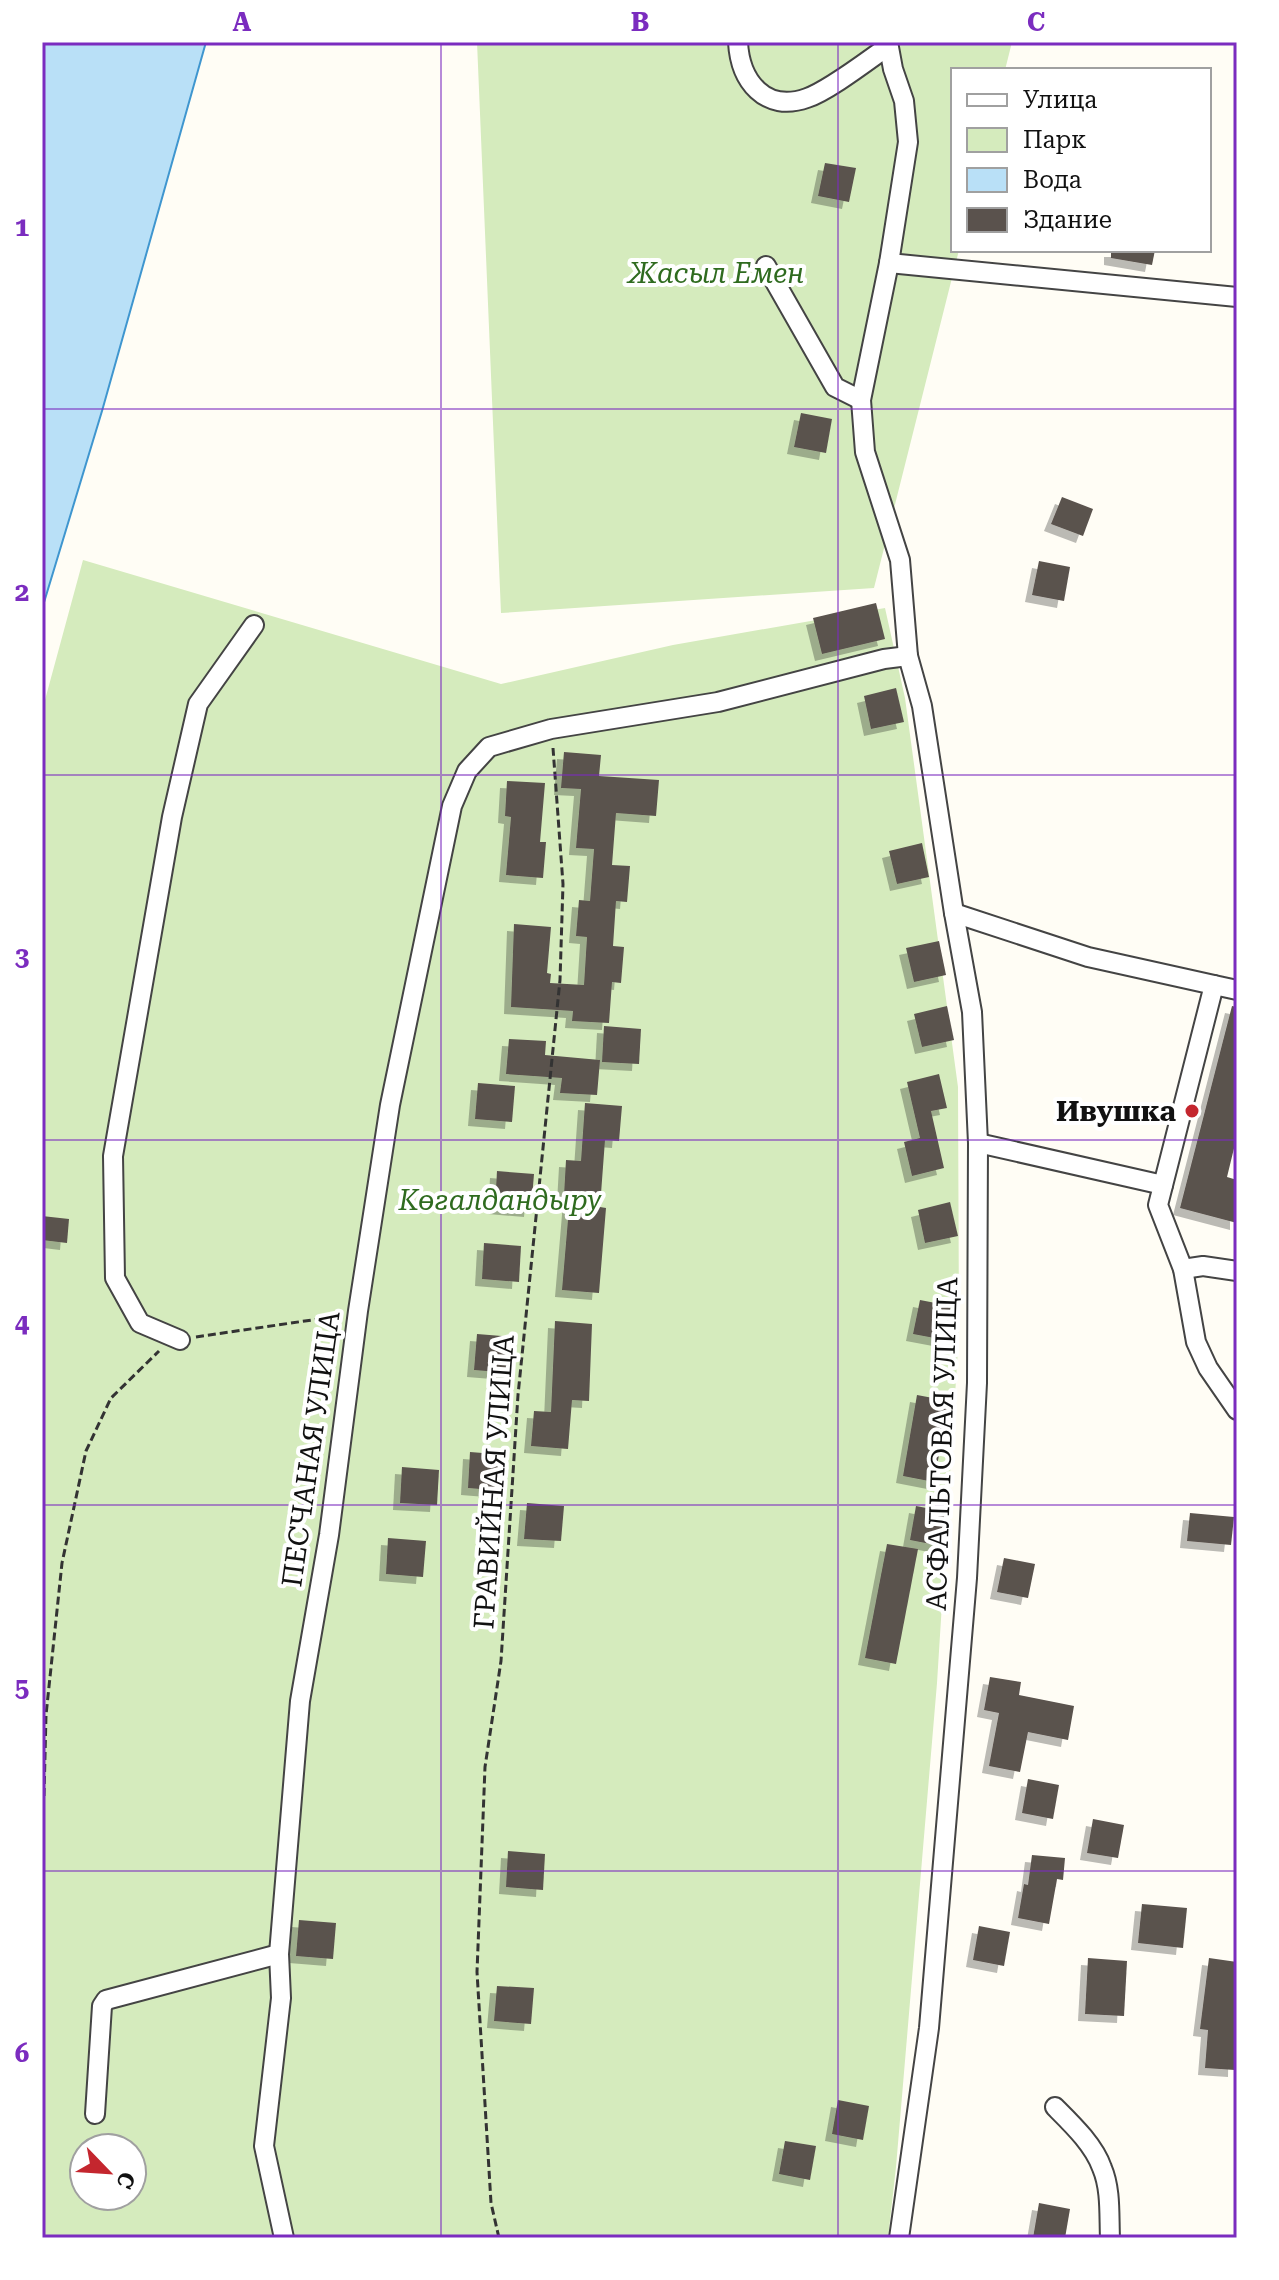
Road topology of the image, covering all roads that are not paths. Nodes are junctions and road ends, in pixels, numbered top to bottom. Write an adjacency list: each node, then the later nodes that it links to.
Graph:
1 (738, 42): 2 (street)
2 (888, 45): 3 (street, АСФАЛЬТОВАЯ УЛИЦА)
3 (889, 263): 5 (street); 6 (street, АСФАЛЬТОВАЯ УЛИЦА)
4 (766, 266): 6 (street)
5 (1237, 297)
6 (861, 400): 8 (street, АСФАЛЬТОВАЯ УЛИЦА)
7 (254, 625): 16 (street)
8 (908, 656): 9 (street, АСФАЛЬТОВАЯ УЛИЦА); 18 (street, ПЕСЧАНАЯ УЛИЦА)
9 (954, 913): 10 (street); 12 (street, АСФАЛЬТОВАЯ УЛИЦА)
10 (1214, 985): 11 (street); 13 (street)
11 (1237, 990)
12 (978, 1143): 13 (street); 22 (street, АСФАЛЬТОВАЯ УЛИЦА)
13 (1163, 1185): 14 (street)
14 (1183, 1269): 15 (street); 17 (street)
15 (1237, 1271)
16 (180, 1340)
17 (1237, 1410)
18 (279, 1954): 20 (street); 21 (street, ПЕСЧАНАЯ УЛИЦА)
19 (1055, 2107): 23 (street)
20 (95, 2114)
21 (284, 2238)
22 (899, 2238)
23 (1110, 2238)

